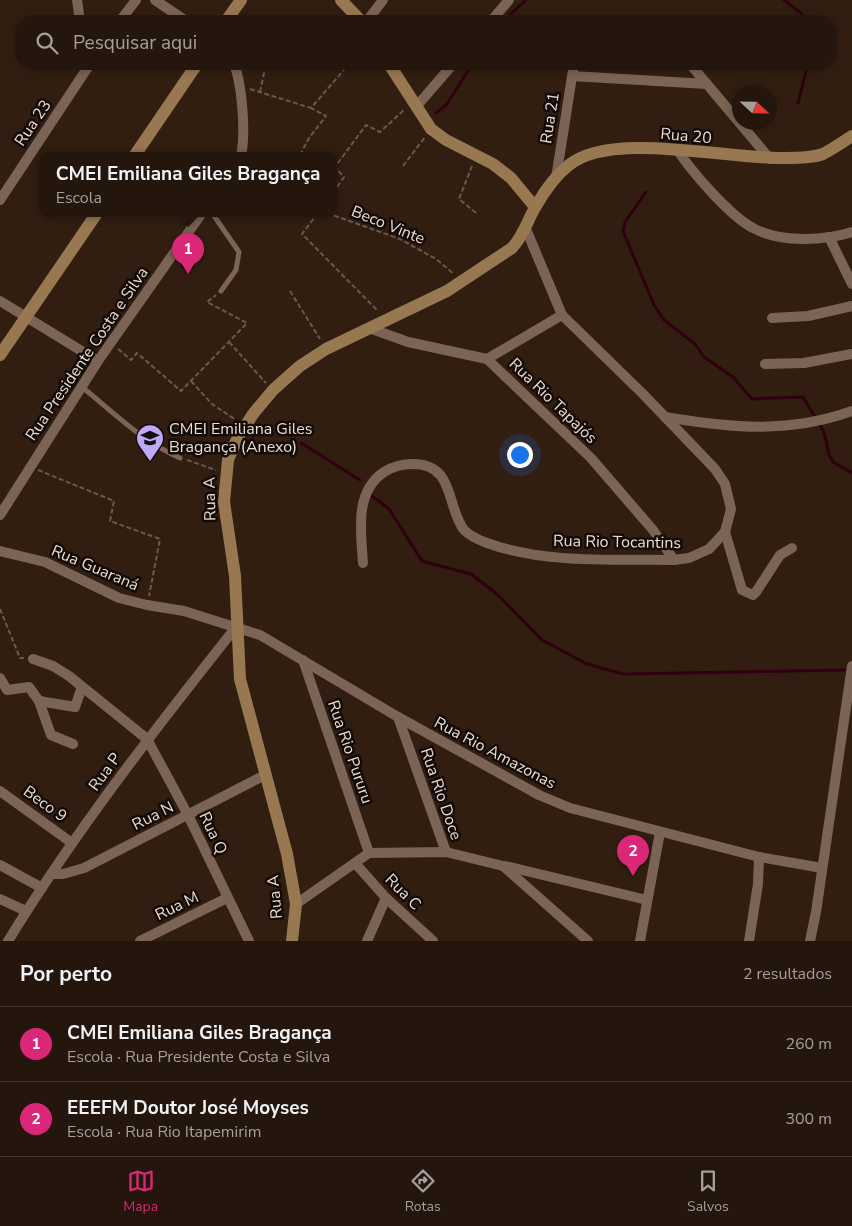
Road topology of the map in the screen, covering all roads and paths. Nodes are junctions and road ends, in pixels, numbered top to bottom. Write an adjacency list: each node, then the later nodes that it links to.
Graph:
1 (77, 0): 8 (street)
2 (136, 0): 9 (street)
3 (155, 0): 10 (street)
4 (241, 0): 11 (street)
5 (341, 0): 12 (street)
6 (383, 0): 13 (street)
7 (509, 0): 14 (street)
8 (79, 15)
9 (125, 15)
10 (177, 15)
11 (230, 15)
12 (355, 15)
13 (372, 15)
14 (495, 15)
15 (86, 70): 43 (street, Rua 23)
16 (193, 70): 33 (street)
17 (237, 70): 26 (street)
18 (265, 70): 27 (path)
19 (344, 70): 29 (path)
20 (394, 70): 28 (street)
21 (447, 70): 28 (street)
22 (573, 70): 24 (street, Rua 21)
23 (695, 70): 25 (street)
24 (572, 76): 25 (street); 41 (street, Rua 21)
25 (707, 84): 37 (street)
26 (239, 85): 27 (path); 34 (street)
27 (260, 92): 29 (path)
28 (414, 104): 30 (street); 38 (path, Beco Vinte)
29 (311, 108): 35 (path)
30 (431, 129): 36 (street); 39 (path)
31 (852, 136): 37 (street, Rua 20)
32 (678, 151): 37 (street, Rua 20); 41 (street, Rua 20); 53 (street)
33 (138, 152)
34 (241, 152)
35 (302, 152)
36 (477, 155): 44 (street); 45 (path)
37 (770, 159)
38 (337, 164)
39 (403, 166)
40 (337, 169): 42 (path, Beco Vinte)
41 (556, 178): 44 (street, Rua 20)
42 (337, 187)
43 (0, 200)
44 (535, 207): 51 (street, Rua A)
45 (476, 213)
46 (94, 217): 61 (street)
47 (199, 217): 66 (street, Rua Presidente Costa e Silva)
48 (215, 217): 56 (lane)
49 (315, 217): 63 (path)
50 (337, 217): 54 (path, Beco Vinte)
51 (526, 229): 54 (street, Rua A); 60 (street)
52 (852, 232): 53 (street)
53 (829, 237): 55 (street)
54 (463, 281): 63 (street, Rua A)
55 (852, 284)
56 (221, 291): 65 (path)
57 (290, 291): 67 (path)
58 (0, 301): 61 (street)
59 (852, 306): 62 (street)
60 (562, 315): 70 (street); 77 (street)
61 (26, 316): 69 (street); 71 (street)
62 (772, 318)
63 (383, 321): 64 (street, Rua A)
64 (369, 328): 67 (street, Rua A); 70 (street, Rua Rio Tapajós)
65 (228, 342): 73 (path); 75 (path)
66 (110, 343): 71 (street, Rua Presidente Costa e Silva); 73 (path)
67 (326, 350): 75 (street, Rua A)
68 (852, 354): 72 (street)
69 (0, 355)
70 (487, 359): 86 (street, Rua Rio Tapajós)
71 (98, 361): 74 (street, Rua Presidente Costa e Silva)
72 (765, 364)
73 (191, 381): 78 (path)
74 (81, 387): 79 (lane); 80 (street, Rua Presidente Costa e Silva)
75 (273, 390): 78 (street, Rua A)
76 (852, 411): 77 (street)
77 (665, 417): 83 (street)
78 (245, 425): 81 (street, Rua A)
79 (180, 458): 81 (path)
80 (29, 467): 82 (street, Rua Presidente Costa e Silva); 88 (path)
81 (225, 473): 90 (street, Rua A)
82 (0, 515)
83 (725, 532): 84 (street); 86 (street, Rua Rio Tocantins)
84 (792, 548)
85 (0, 551): 88 (street, Rua Guaraná)
86 (674, 560): 87 (street, Rua Rio Tocantins)
87 (363, 563)
88 (147, 605): 90 (street, Rua Guaraná)
89 (0, 609): 91 (path)
90 (236, 627): 92 (street, Rua Rio Amazonas); 99 (street, Rua P); 101 (street, Rua A)
91 (33, 659): 95 (street)
92 (303, 660): 98 (street, Rua Rio Amazonas); 107 (street, Rua Rio Pururu)
93 (852, 666): 97 (street)
94 (0, 678): 96 (street)
95 (82, 687): 96 (street); 99 (street)
96 (39, 701): 100 (street)
97 (850, 705): 112 (street)
98 (398, 718): 104 (street, Rua Rio Amazonas); 106 (street, Rua Rio Doce)
99 (147, 739): 103 (street, Rua Q); 105 (street, Rua P)
100 (73, 744)
101 (265, 775): 103 (street, Rua N); 119 (street, Rua A)
102 (0, 791): 105 (street, Beco 9)
103 (188, 815): 113 (street, Rua N); 115 (street, Rua Q)
104 (660, 832): 108 (street, Rua Rio Amazonas); 118 (street)
105 (72, 843): 113 (street, Rua P)
106 (446, 852): 107 (street); 111 (street)
107 (369, 853): 109 (street)
108 (759, 856): 112 (street, Rua Rio Amazonas); 129 (street)
109 (355, 863): 116 (street, Rua C); 119 (street)
110 (0, 865): 114 (street)
111 (503, 866): 118 (street); 127 (street)
112 (822, 868): 130 (street)
113 (51, 874): 114 (street, Rua P)
114 (42, 888): 120 (street, Rua P)
115 (227, 898): 122 (street, Rua M); 123 (street, Rua Q)
116 (386, 898): 125 (street); 126 (street, Rua C)
117 (0, 899): 120 (street)
118 (647, 900): 128 (street)
119 (296, 904): 124 (street, Rua A)
120 (26, 911): 121 (street, Rua P)
121 (8, 941)
122 (140, 941)
123 (249, 941)
124 (292, 941)
125 (367, 941)
126 (433, 941)
127 (588, 941)
128 (640, 941)
129 (749, 941)
130 (810, 941)

